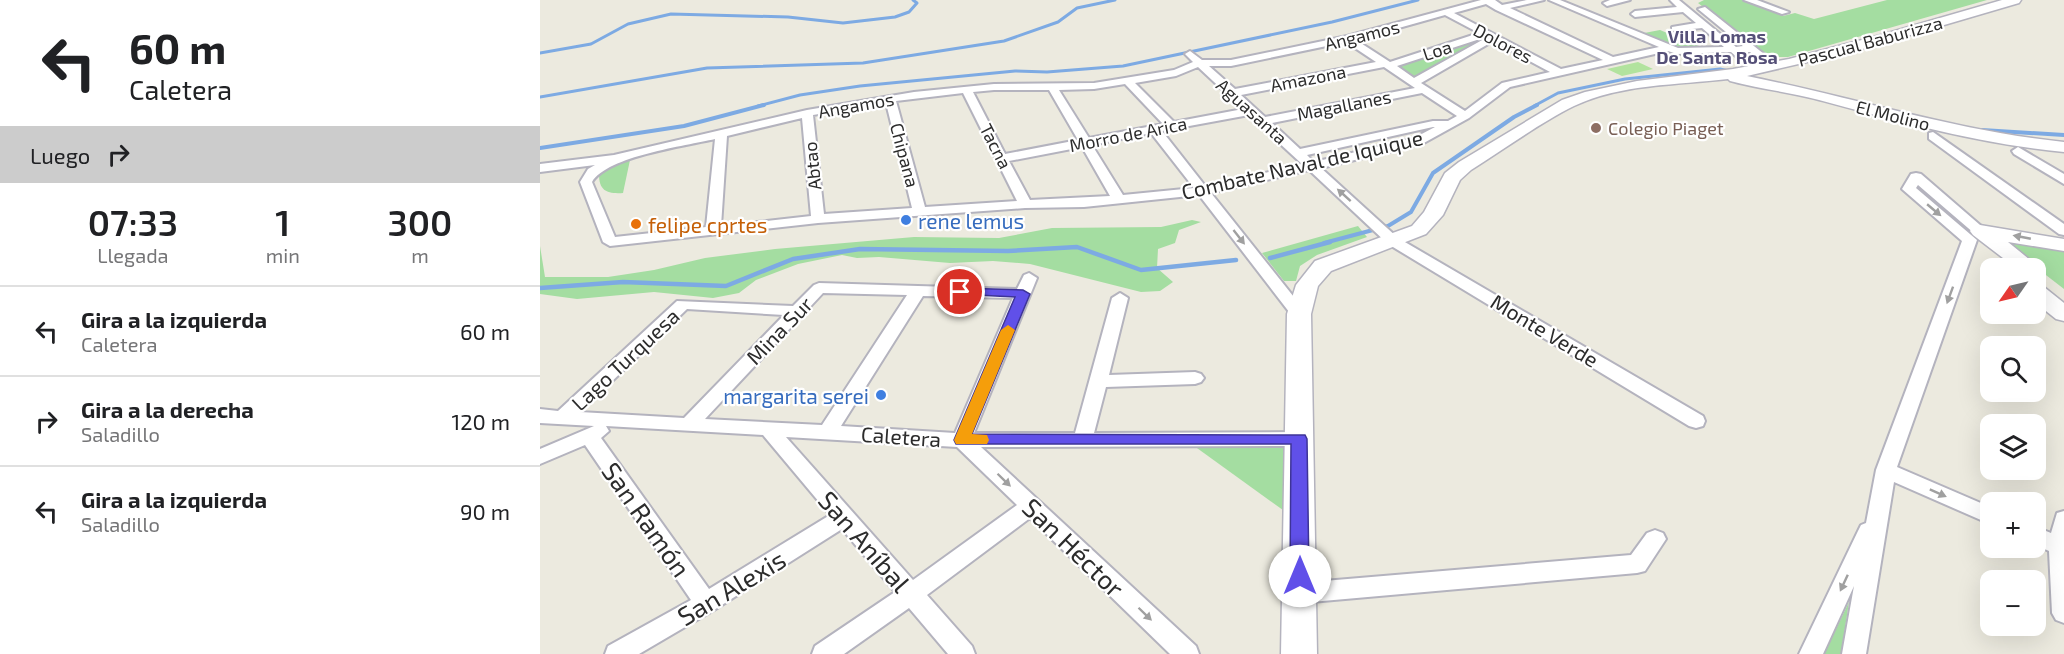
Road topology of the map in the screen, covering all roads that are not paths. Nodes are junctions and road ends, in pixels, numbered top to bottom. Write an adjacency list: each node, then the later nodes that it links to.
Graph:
1 (1540, 0): 10 (street)
2 (1553, 0): 21 (street)
3 (1626, 0): 9 (street)
4 (1674, 0): 11 (street)
5 (1691, 0): 15 (street)
6 (1748, 0): 12 (street)
7 (2015, 0): 29 (main road, Pascual Baburizza)
8 (1489, 1): 10 (street); 14 (street, Angamos)
9 (1607, 3)
10 (1500, 8): 14 (street); 25 (street)
11 (1685, 9): 13 (street); 16 (street)
12 (1785, 12)
13 (1635, 14)
14 (1451, 15): 19 (street, Dolores); 20 (street, Angamos)
15 (1712, 16): 16 (street); 23 (street)
16 (1694, 17): 17 (street)
17 (1704, 25): 18 (street); 22 (street)
18 (1675, 28)
19 (1490, 36): 28 (street, Loa); 31 (street, Dolores); 36 (street)
20 (1347, 39): 27 (street, Angamos); 28 (street)
21 (1667, 48): 22 (street); 25 (street, Combate Naval de Iquique)
22 (1733, 49): 23 (street); 30 (street)
23 (1752, 49): 29 (street)
24 (1190, 54): 26 (street, Aguasanta)
25 (1611, 60): 31 (street, Combate Naval de Iquique)
26 (1200, 63): 27 (street, Angamos); 32 (street, Angamos); 33 (street, Aguasanta)
27 (1231, 63): 33 (street, Angamos)
28 (1386, 65): 36 (street); 40 (street, Amazona)
29 (1774, 66): 30 (main road, Pascual Baburizza)
30 (1758, 70): 34 (main road, Pascual Baburizza)
31 (1558, 72): 44 (street, Combate Naval de Iquique)
32 (1176, 73): 33 (street, Angamos); 35 (street, Angamos)
33 (1211, 73): 40 (street, Aguasanta)
34 (1724, 76): 52 (main road, El Molino); 69 (main road, Pascual Baburizza)
35 (1128, 81): 37 (street, Angamos); 47 (street)
36 (1413, 83): 39 (street)
37 (1053, 88): 38 (street, Angamos); 51 (street)
38 (966, 89): 41 (street, Angamos); 55 (street, Tacna)
39 (1424, 89): 44 (street); 45 (street, Magallanes)
40 (1233, 93): 42 (street, Aguasanta)
41 (890, 99): 43 (street, Angamos); 65 (street, Chipana)
42 (1252, 111): 45 (street, Aguasanta); 47 (street, Morro de Arica)
43 (807, 113): 49 (street, Angamos); 66 (street, Abtao)
44 (1465, 116): 46 (street, Combate Naval de Iquique)
45 (1264, 122): 54 (street, Aguasanta)
46 (1452, 123): 54 (street, Combate Naval de Iquique); 58 (street, Combate Naval de Iquique)
47 (1171, 126): 48 (street, Morro de Arica)
48 (1154, 129): 51 (street, Morro de Arica); 62 (street)
49 (721, 133): 56 (street, Angamos); 68 (street)
50 (1933, 136): 67 (street)
51 (1086, 142): 55 (street, Morro de Arica); 63 (street)
52 (2064, 147)
53 (2018, 151): 61 (street)
54 (1298, 153): 58 (street, Aguasanta)
55 (1003, 158): 64 (street, Tacna)
56 (614, 159): 57 (street, Angamos); 60 (street)
57 (576, 164): 59 (street, Angamos); 60 (street, Combate Naval de Iquique)
58 (1312, 166): 62 (street, Combate Naval de Iquique); 69 (street, Aguasanta, one-way to 58)
59 (540, 168)
60 (588, 177): 68 (street, Combate Naval de Iquique)
61 (2064, 180)
62 (1204, 191): 63 (street, Combate Naval de Iquique); 75 (street, one-way to 75)
63 (1119, 200): 64 (street, Combate Naval de Iquique)
64 (1025, 204): 65 (street, Combate Naval de Iquique)
65 (920, 212): 66 (street, Combate Naval de Iquique)
66 (818, 219): 68 (street, Combate Naval de Iquique)
67 (2064, 231)
68 (713, 232)
69 (1384, 232): 76 (main road, Pascual Baburizza); 88 (street, Monte Verde)
70 (1975, 235): 70 (street, one-way to 70); 71 (main road, one-way to 70); 72 (main road); 73 (main road); 98 (street, one-way to 98)
71 (2064, 245)
72 (1997, 258)
73 (2013, 258)
74 (2046, 282): 78 (main road)
75 (1276, 285): 76 (street); 82 (street)
76 (1306, 288): 82 (main road)
77 (918, 291): 81 (street, Mina Sur); 92 (street); 96 (street)
78 (2064, 296)
79 (1120, 298): 85 (street)
80 (2046, 300): 83 (main road)
81 (797, 311): 87 (street, Lago Turquesa); 90 (street, Mina Sur)
82 (1299, 314): 95 (main road)
83 (2064, 314)
84 (1195, 378): 85 (street)
85 (1098, 381): 94 (street)
86 (540, 416): 87 (street, Caletera)
87 (563, 417): 89 (street, Caletera)
88 (1696, 421)
89 (619, 422): 90 (street, Caletera); 93 (street)
90 (689, 424): 91 (street, Caletera)
91 (767, 428): 92 (street, Caletera); 102 (street, San Aníbal)
92 (828, 431): 96 (street, Caletera)
93 (589, 435): 97 (street); 109 (street, San Ramón)
94 (1083, 439): 95 (street, Caletera); 96 (street, Caletera)
95 (1299, 439): 107 (main road)
96 (962, 440): 99 (street, San Héctor, one-way to 99)
97 (540, 457)
98 (1886, 470): 100 (street); 101 (street, one-way to 101)
99 (1032, 506): 108 (street); 114 (street, San Héctor, one-way to 114)
100 (1878, 511): 116 (street, one-way to 116); 117 (street)
101 (1980, 512)
102 (843, 518): 108 (street, San Aníbal); 109 (street, San Alexis)
103 (2064, 519): 106 (street)
104 (1655, 539): 107 (street)
105 (2046, 541): 106 (street)
106 (2062, 548): 110 (street)
107 (1300, 593): 115 (main road)
108 (911, 594): 112 (street); 113 (street, San Aníbal)
109 (706, 603): 111 (street, San Alexis)
110 (2064, 613)
111 (617, 654)
112 (824, 654)
113 (963, 654)
114 (1187, 654)
115 (1299, 654)
116 (1811, 654)
117 (1854, 654)

